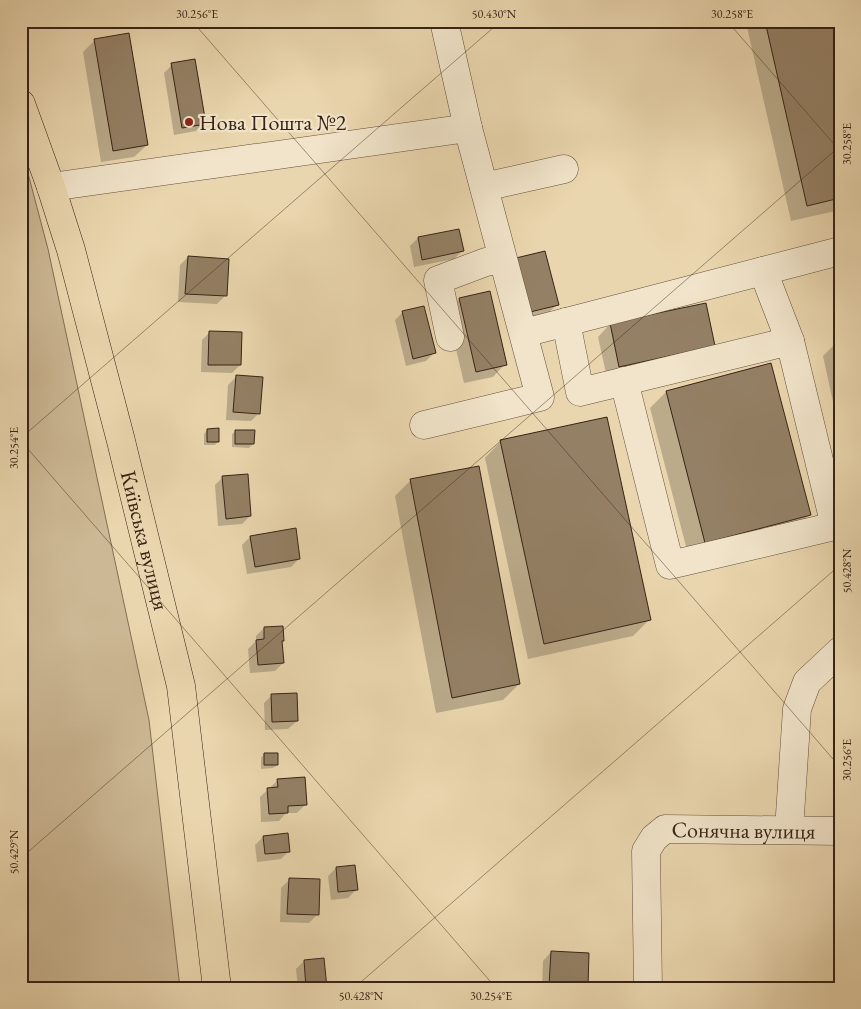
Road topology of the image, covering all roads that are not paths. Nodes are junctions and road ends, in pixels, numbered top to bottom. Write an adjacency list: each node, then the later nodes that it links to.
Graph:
1 (444, 21): 3 (street)
2 (21, 104): 5 (main road, Київська вулиця)
3 (468, 128): 5 (street); 6 (street)
4 (564, 169): 6 (street)
5 (51, 187): 19 (main road, Київська вулиця)
6 (484, 187): 8 (street)
7 (840, 251): 9 (street)
8 (502, 259): 11 (street); 12 (street)
9 (763, 271): 10 (street); 13 (street)
10 (566, 322): 11 (street); 14 (street)
11 (524, 333): 15 (street)
12 (450, 337)
13 (790, 341): 14 (street); 14 (street)
14 (624, 381)
15 (424, 425)
16 (840, 651): 17 (street)
17 (790, 830): 18 (street, Сонячна вулиця); 20 (street, Сонячна вулиця)
18 (840, 830)
19 (217, 988)
20 (648, 988)

